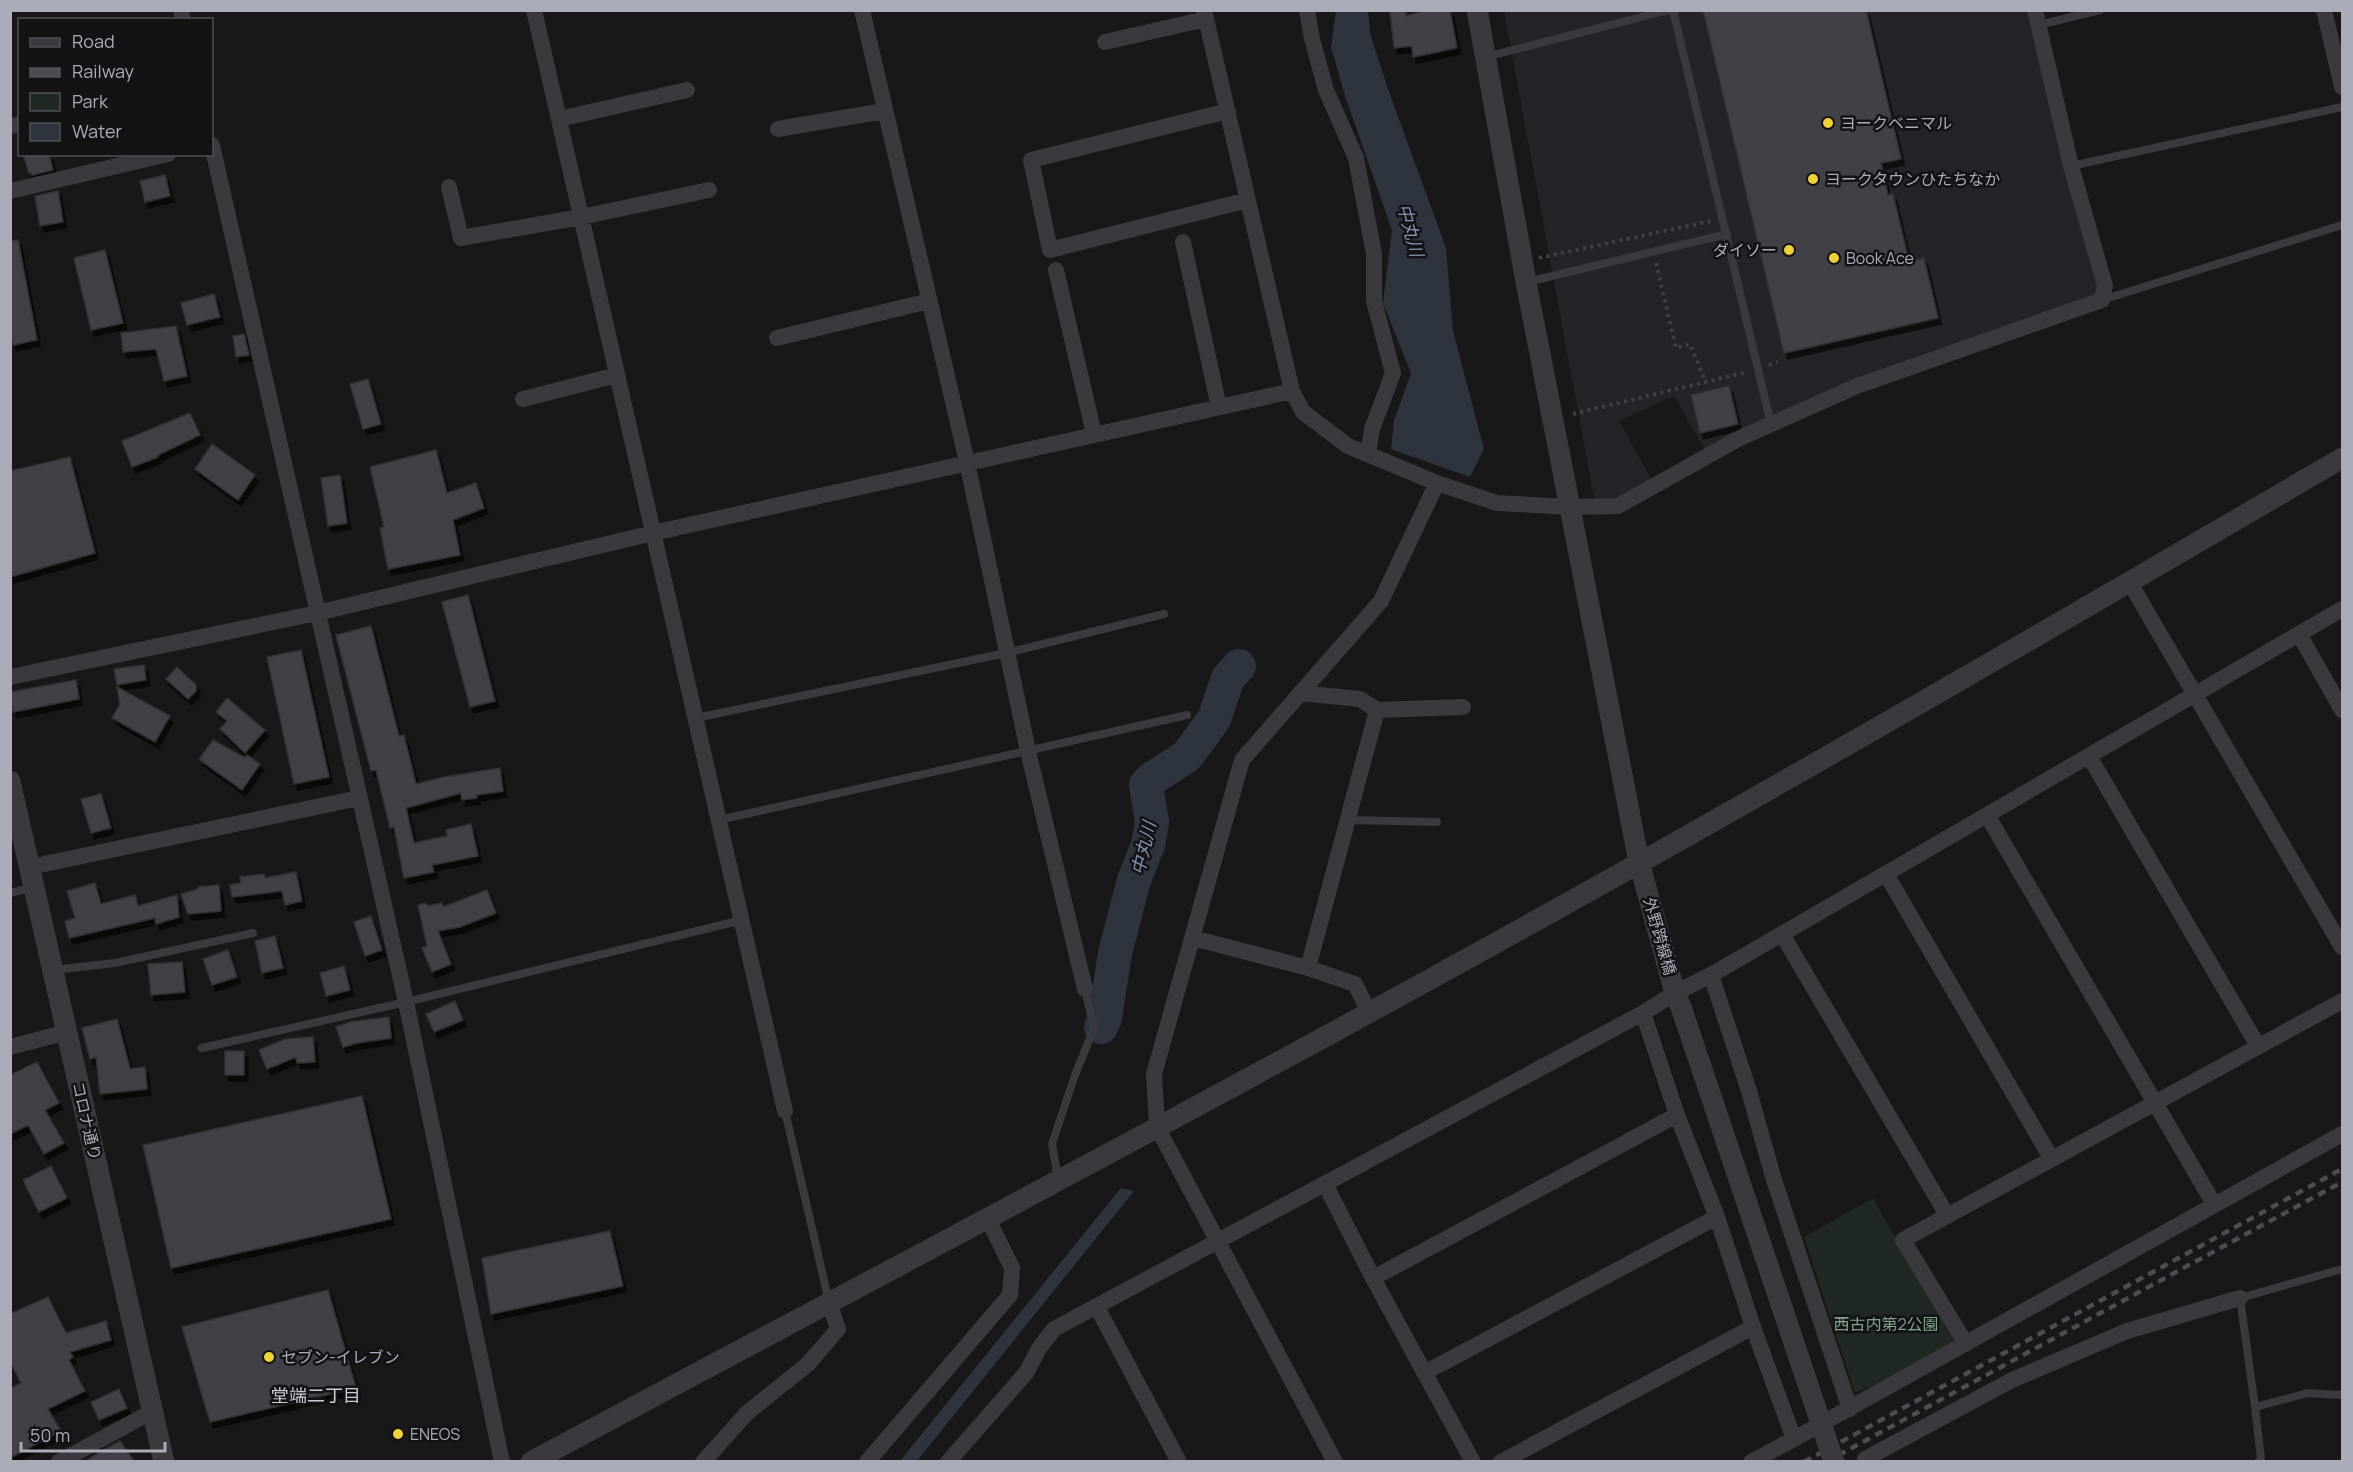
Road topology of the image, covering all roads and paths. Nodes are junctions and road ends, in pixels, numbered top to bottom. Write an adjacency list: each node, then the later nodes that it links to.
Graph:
1 (534, 10): 17 (street)
2 (862, 10): 15 (street)
3 (1308, 10): 49 (street)
4 (1477, 10): 11 (street, 外野跨線橋)
5 (1671, 10): 11 (lane); 27 (lane)
6 (2100, 10): 9 (lane)
7 (2324, 10): 12 (street)
8 (1205, 15): 10 (street); 16 (street)
9 (2037, 18): 21 (street)
10 (1105, 42)
11 (1485, 57): 33 (street, 外野跨線橋)
12 (2343, 87)
13 (687, 90): 17 (street)
14 (2343, 107): 21 (lane)
15 (884, 111): 18 (street); 37 (street)
16 (1228, 111): 25 (street); 25 (street)
17 (559, 119): 26 (street)
18 (778, 129)
19 (213, 149): 57 (street)
20 (159, 156): 24 (street)
21 (2072, 166): 36 (street)
22 (449, 187): 26 (street)
23 (709, 190): 26 (street)
24 (10, 191)
25 (1248, 200): 43 (street)
26 (581, 217): 41 (street)
27 (1723, 218): 29 (lane); 30 (path)
28 (2343, 225): 36 (lane)
29 (1727, 234): 32 (lane); 40 (lane)
30 (1649, 235): 32 (path); 33 (path)
31 (1183, 242): 45 (street)
32 (1653, 251): 35 (lane); 42 (path)
33 (1524, 261): 35 (street, 外野跨線橋)
34 (1056, 270): 48 (street)
35 (1526, 282): 53 (street, 外野跨線橋)
36 (2102, 300): 47 (street)
37 (929, 301): 38 (street); 51 (street)
38 (777, 338)
39 (1778, 362): 40 (path)
40 (1758, 369): 42 (path); 47 (lane)
41 (617, 375): 44 (street); 54 (street)
42 (1706, 382): 46 (path)
43 (1292, 391): 45 (street); 49 (street)
44 (523, 399)
45 (1219, 407): 48 (street)
46 (1573, 414)
47 (1771, 426): 53 (street)
48 (1094, 434): 51 (street)
49 (1368, 454): 52 (street)
50 (2343, 458): 55 (street)
51 (967, 462): 54 (street); 60 (street)
52 (1437, 483): 53 (street); 62 (street)
53 (1570, 507): 77 (street, 外野跨線橋)
54 (653, 533): 57 (street); 68 (street)
55 (2130, 583): 63 (street); 77 (street)
56 (2343, 609): 59 (street)
57 (317, 613): 61 (street); 72 (street)
58 (1164, 614): 60 (lane)
59 (2299, 634): 63 (street); 66 (street)
60 (1006, 653): 68 (lane); 69 (street)
61 (10, 677)
62 (1300, 693): 65 (street); 85 (street)
63 (2195, 694): 70 (street); 86 (street)
64 (1463, 707): 65 (street)
65 (1377, 710): 75 (street)
66 (2343, 710)
67 (1187, 716): 69 (lane)
68 (696, 718): 74 (street)
69 (1028, 751): 74 (lane); 90 (street)
70 (2089, 756): 73 (street); 97 (street)
71 (11, 788): 78 (street, コロナ通り)
72 (359, 798): 78 (street); 93 (street)
73 (1987, 815): 79 (street); 100 (street)
74 (719, 820): 82 (street)
75 (1348, 820): 76 (lane); 87 (street)
76 (1437, 822)
77 (1639, 862): 91 (street, 外野跨線橋); 94 (street)
78 (30, 867): 80 (street, コロナ通り)
79 (1886, 874): 84 (street); 105 (street)
80 (35, 887): 81 (lane); 88 (street, コロナ通り)
81 (10, 893)
82 (742, 920): 93 (lane); 101 (street)
83 (253, 933): 88 (lane)
84 (1782, 934): 89 (street); 109 (street)
85 (1193, 938): 87 (street); 103 (street)
86 (2343, 948)
87 (1308, 968): 94 (street)
88 (52, 970): 96 (street, コロナ通り)
89 (1711, 975): 91 (street); 123 (street)
90 (1084, 989): 106 (lane)
91 (1679, 1001): 95 (street); 138 (street, 外野跨線橋, bridge)
92 (2343, 1001): 97 (street)
93 (406, 1002): 99 (lane); 128 (street)
94 (1369, 1012): 103 (street)
95 (1642, 1012): 102 (street); 107 (street)
96 (67, 1032): 98 (street); 124 (street, コロナ通り)
97 (2259, 1046): 100 (street)
98 (10, 1047)
99 (202, 1048)
100 (2155, 1102): 105 (street); 108 (street)
101 (785, 1111): 116 (lane)
102 (1677, 1115): 111 (street); 114 (street)
103 (1157, 1127): 106 (street); 112 (street)
104 (2343, 1134): 108 (street)
105 (2051, 1158): 109 (street)
106 (1058, 1179): 110 (street)
107 (1325, 1184): 112 (street); 114 (street)
108 (2214, 1204): 119 (street)
109 (1947, 1215): 119 (street)
110 (987, 1217): 116 (street); 131 (street)
111 (1717, 1217): 118 (street); 120 (street)
112 (1217, 1242): 117 (street); 134 (street)
113 (2343, 1269): 115 (lane)
114 (1373, 1278): 120 (street)
115 (2240, 1298): 122 (lane); 139 (street)
116 (829, 1302): 129 (street); 130 (street)
117 (1096, 1307): 132 (street); 133 (street)
118 (1753, 1327): 125 (street); 136 (street)
119 (1966, 1344): 123 (street)
120 (1424, 1373): 135 (street)
121 (2343, 1395): 122 (lane)
122 (2255, 1407): 140 (lane)
123 (1850, 1409): 125 (street)
124 (153, 1410): 126 (street); 127 (street, コロナ通り)
125 (1794, 1439): 137 (street)
126 (59, 1461)
127 (164, 1461)
128 (502, 1461)
129 (531, 1461)
130 (703, 1461)
131 (867, 1461)
132 (948, 1461)
133 (1179, 1461)
134 (1335, 1461)
135 (1473, 1461)
136 (1501, 1461)
137 (1751, 1461)
138 (1834, 1461)
139 (1864, 1461)
140 (2258, 1461)

